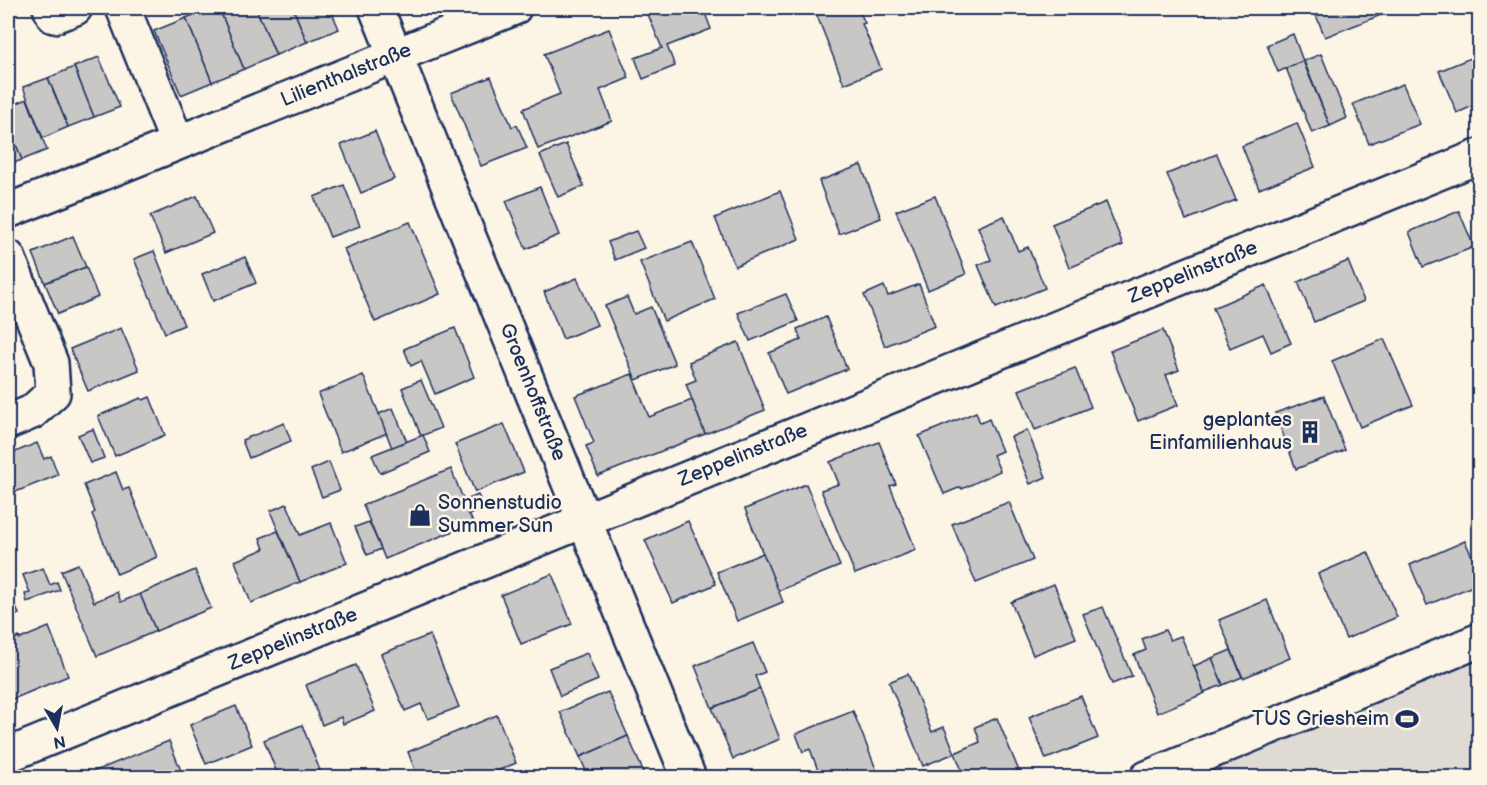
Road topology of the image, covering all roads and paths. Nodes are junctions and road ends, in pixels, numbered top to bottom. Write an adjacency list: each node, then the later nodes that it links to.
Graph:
1 (50, 8): 2 (street)
2 (75, 8)
3 (123, 8): 7 (street)
4 (376, 8): 6 (street, Groenhoffstraße)
5 (514, 8): 6 (street, Lilienthalstraße)
6 (396, 56): 7 (street, Lilienthalstraße); 12 (street, Groenhoffstraße)
7 (177, 142): 9 (street, Lilienthalstraße)
8 (1479, 156): 12 (street, Zeppelinstraße)
9 (8, 211)
10 (8, 257): 11 (street)
11 (8, 422)
12 (585, 519): 14 (street, Zeppelinstraße); 15 (street, Groenhoffstraße)
13 (1479, 640): 16 (street)
14 (8, 755)
15 (689, 777)
16 (1147, 777)

